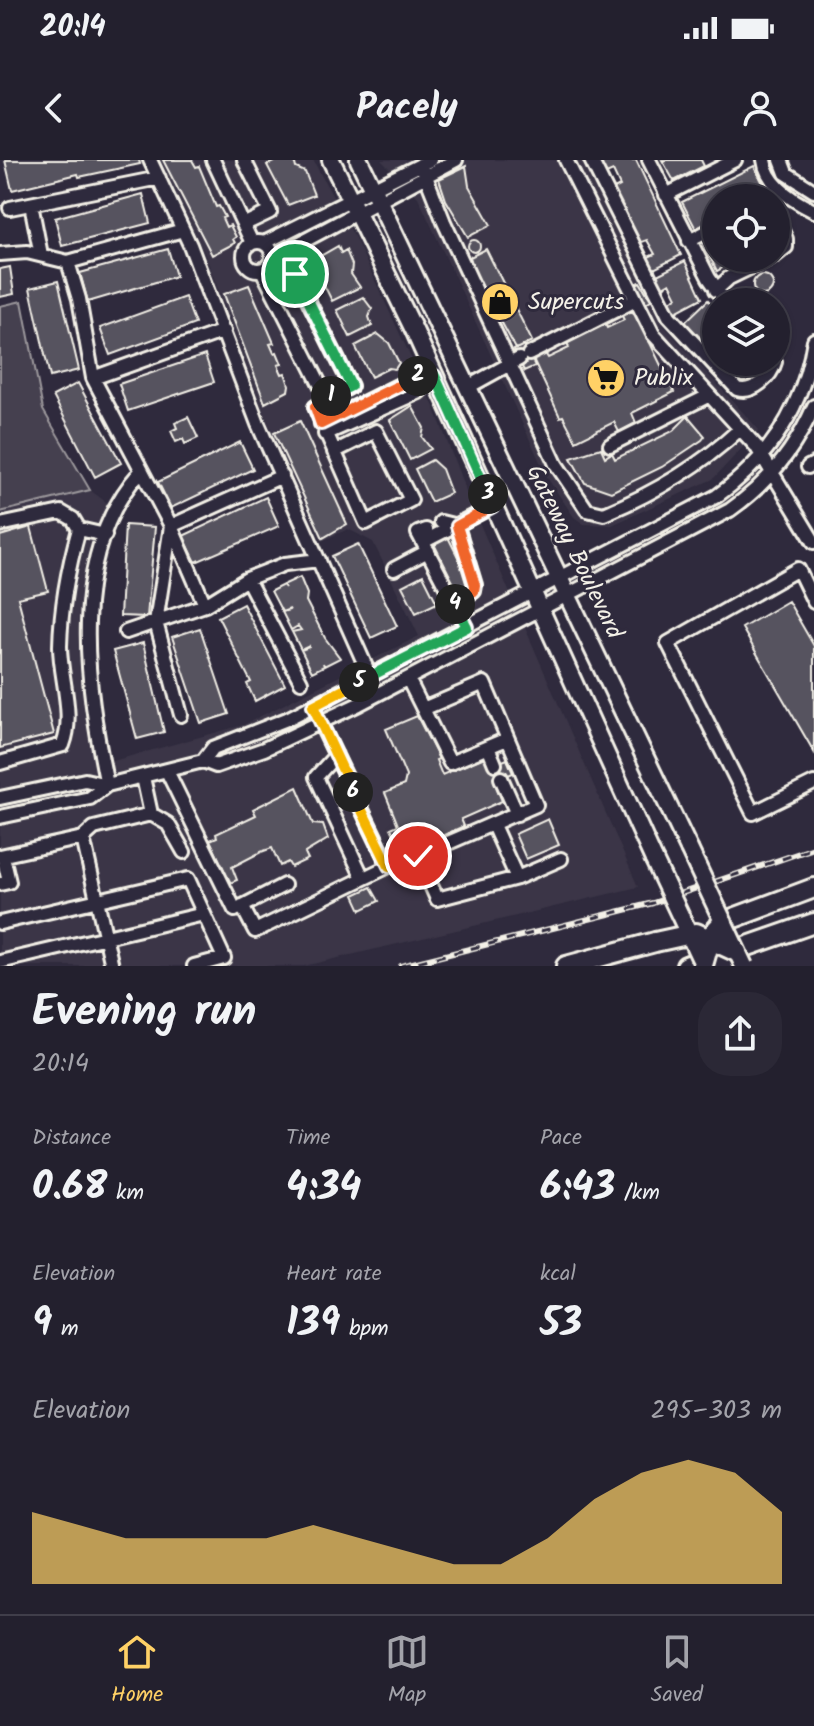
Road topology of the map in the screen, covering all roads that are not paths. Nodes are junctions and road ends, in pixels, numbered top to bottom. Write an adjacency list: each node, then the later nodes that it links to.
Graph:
1 (150, 160): 16 (street)
2 (213, 160): 24 (street)
3 (244, 160): 24 (street)
4 (331, 160): 21 (main road)
5 (359, 160): 19 (main road, Gateway Boulevard)
6 (456, 160): 15 (street)
7 (566, 160): 38 (street)
8 (591, 160): 41 (street)
9 (649, 160): 18 (street)
10 (735, 160): 13 (street)
11 (764, 160): 14 (street)
12 (426, 162): 15 (street); 19 (street)
13 (709, 166): 18 (street)
14 (780, 170): 17 (street); 23 (street)
15 (427, 177): 19 (street); 42 (street)
16 (159, 178): 20 (street); 25 (street)
17 (814, 191)
18 (666, 195): 27 (street)
19 (378, 196): 21 (street); 48 (main road, Gateway Boulevard)
20 (31, 204): 22 (street); 30 (street)
21 (356, 206): 28 (street); 31 (street); 44 (main road)
22 (10, 208)
23 (814, 211)
24 (245, 224): 28 (street)
25 (183, 230): 32 (street); 39 (street)
26 (702, 234): 27 (street)
27 (689, 241): 36 (street)
28 (258, 243): 31 (street); 33 (street)
29 (0, 254): 30 (street)
30 (41, 255): 32 (street)
31 (272, 258): 33 (street)
32 (68, 262): 47 (street)
33 (262, 270): 35 (street)
34 (741, 272): 37 (street)
35 (271, 287): 50 (street); 50 (street)
36 (715, 288)
37 (718, 288)
38 (636, 300): 42 (street); 49 (street)
39 (224, 331): 47 (street); 60 (street)
40 (814, 340): 43 (street)
41 (702, 353)
42 (519, 359): 48 (street); 54 (street)
43 (810, 373): 57 (street)
44 (435, 376): 48 (main road); 53 (street); 61 (main road)
45 (724, 376): 46 (street)
46 (767, 376)
47 (93, 378): 58 (street)
48 (464, 380): 72 (main road, Gateway Boulevard)
49 (708, 396): 54 (street); 55 (street)
50 (327, 398): 53 (street)
51 (814, 406): 52 (street)
52 (809, 428): 59 (street)
53 (323, 429): 56 (street)
54 (740, 429): 57 (street)
55 (610, 445)
56 (334, 452): 56 (street)
57 (762, 456): 59 (street); 72 (street)
58 (141, 471): 64 (street); 67 (street)
59 (773, 472): 69 (street); 75 (street)
60 (282, 476): 64 (street); 70 (street)
61 (493, 506): 65 (street); 74 (main road)
62 (441, 522): 65 (street)
63 (0, 525): 66 (street)
64 (171, 526): 78 (street); 80 (street)
65 (457, 526): 68 (street); 77 (street)
66 (79, 529): 67 (street); 94 (street)
67 (105, 535): 100 (street)
68 (426, 541): 71 (street); 77 (street)
69 (814, 542)
70 (319, 560): 73 (street); 83 (street)
71 (394, 569)
72 (559, 578): 74 (street); 75 (main road, Gateway Boulevard)
73 (247, 579): 78 (street); 85 (street)
74 (533, 592): 79 (main road); 81 (street)
75 (567, 595): 79 (street); 120 (main road, Gateway Boulevard, bridge)
76 (814, 602): 99 (street)
77 (454, 603): 81 (street)
78 (205, 605): 80 (street)
79 (540, 609): 84 (street); 123 (main road, bridge)
80 (156, 622): 82 (street); 88 (street)
81 (467, 627): 83 (street)
82 (126, 632)
83 (370, 676): 86 (street)
84 (408, 679): 87 (street); 89 (street)
85 (301, 682)
86 (313, 706): 89 (street); 93 (street)
87 (423, 709): 90 (street); 91 (street)
88 (181, 715)
89 (320, 723): 92 (street); 93 (street)
90 (507, 739): 91 (street); 103 (street)
91 (488, 747): 95 (street)
92 (336, 755): 111 (street); 112 (street)
93 (203, 761): 96 (street)
94 (0, 763)
95 (495, 764)
96 (167, 771): 97 (street); 118 (street)
97 (143, 777): 100 (street); 102 (street)
98 (501, 778): 103 (street)
99 (814, 783)
100 (107, 785): 101 (street); 104 (street)
101 (0, 798)
102 (151, 814): 106 (street); 107 (street)
103 (517, 814): 105 (street)
104 (0, 817)
105 (493, 825): 109 (street); 113 (street)
106 (83, 838): 108 (street); 117 (street)
107 (184, 852)
108 (2, 856): 114 (street)
109 (418, 856): 111 (street); 113 (street)
110 (561, 859): 113 (street)
111 (389, 866): 112 (street)
112 (363, 878): 118 (street)
113 (517, 878)
114 (0, 884)
115 (284, 885): 118 (street)
116 (814, 888): 120 (highway)
117 (98, 901): 119 (street); 121 (street); 124 (street)
118 (242, 906)
119 (204, 914): 124 (street); 130 (street)
120 (728, 919): 125 (highway, bridge); 126 (main road, Gateway Boulevard, bridge)
121 (0, 923)
122 (814, 923): 126 (highway)
123 (688, 933): 125 (highway, bridge); 128 (main road, bridge); 131 (highway, bridge)
124 (106, 938): 127 (street); 129 (street)
125 (711, 938): 126 (highway, bridge); 128 (highway, bridge)
126 (742, 955)
127 (0, 962)
128 (696, 965)
129 (112, 966)
130 (194, 966)
131 (566, 966)

